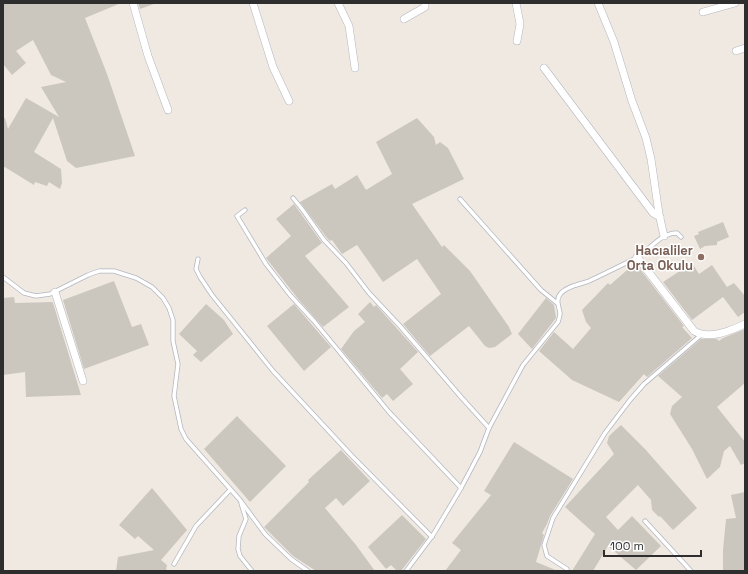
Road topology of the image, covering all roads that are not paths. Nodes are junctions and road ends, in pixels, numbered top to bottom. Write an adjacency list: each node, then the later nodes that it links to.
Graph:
1 (133, 3): 16 (street)
2 (253, 3): 15 (street)
3 (338, 3): 13 (street)
4 (425, 3): 9 (street)
5 (516, 3): 10 (street)
6 (598, 3): 20 (street)
7 (735, 3): 8 (street)
8 (703, 12)
9 (404, 19)
10 (517, 41)
11 (745, 48): 12 (street)
12 (736, 51)
13 (355, 68)
14 (544, 68): 20 (street)
15 (289, 100)
16 (168, 110)
17 (293, 198): 31 (lane)
18 (460, 199): 27 (lane)
19 (245, 210): 32 (lane)
20 (660, 217): 21 (street)
21 (664, 236): 22 (lane); 23 (lane)
22 (681, 237)
23 (638, 257): 27 (lane); 29 (street)
24 (198, 259): 36 (lane)
25 (3, 277): 26 (lane)
26 (55, 292): 30 (street); 33 (lane)
27 (557, 303): 31 (lane)
28 (745, 324): 29 (street)
29 (701, 335): 38 (lane)
30 (83, 381)
31 (489, 428): 32 (lane)
32 (461, 488): 36 (lane)
33 (230, 490): 34 (lane); 37 (lane)
34 (240, 500): 39 (lane); 40 (lane)
35 (645, 521): 42 (lane)
36 (432, 537): 41 (lane)
37 (174, 564)
38 (567, 569)
39 (252, 571)
40 (308, 571)
41 (406, 571)
42 (691, 571)

